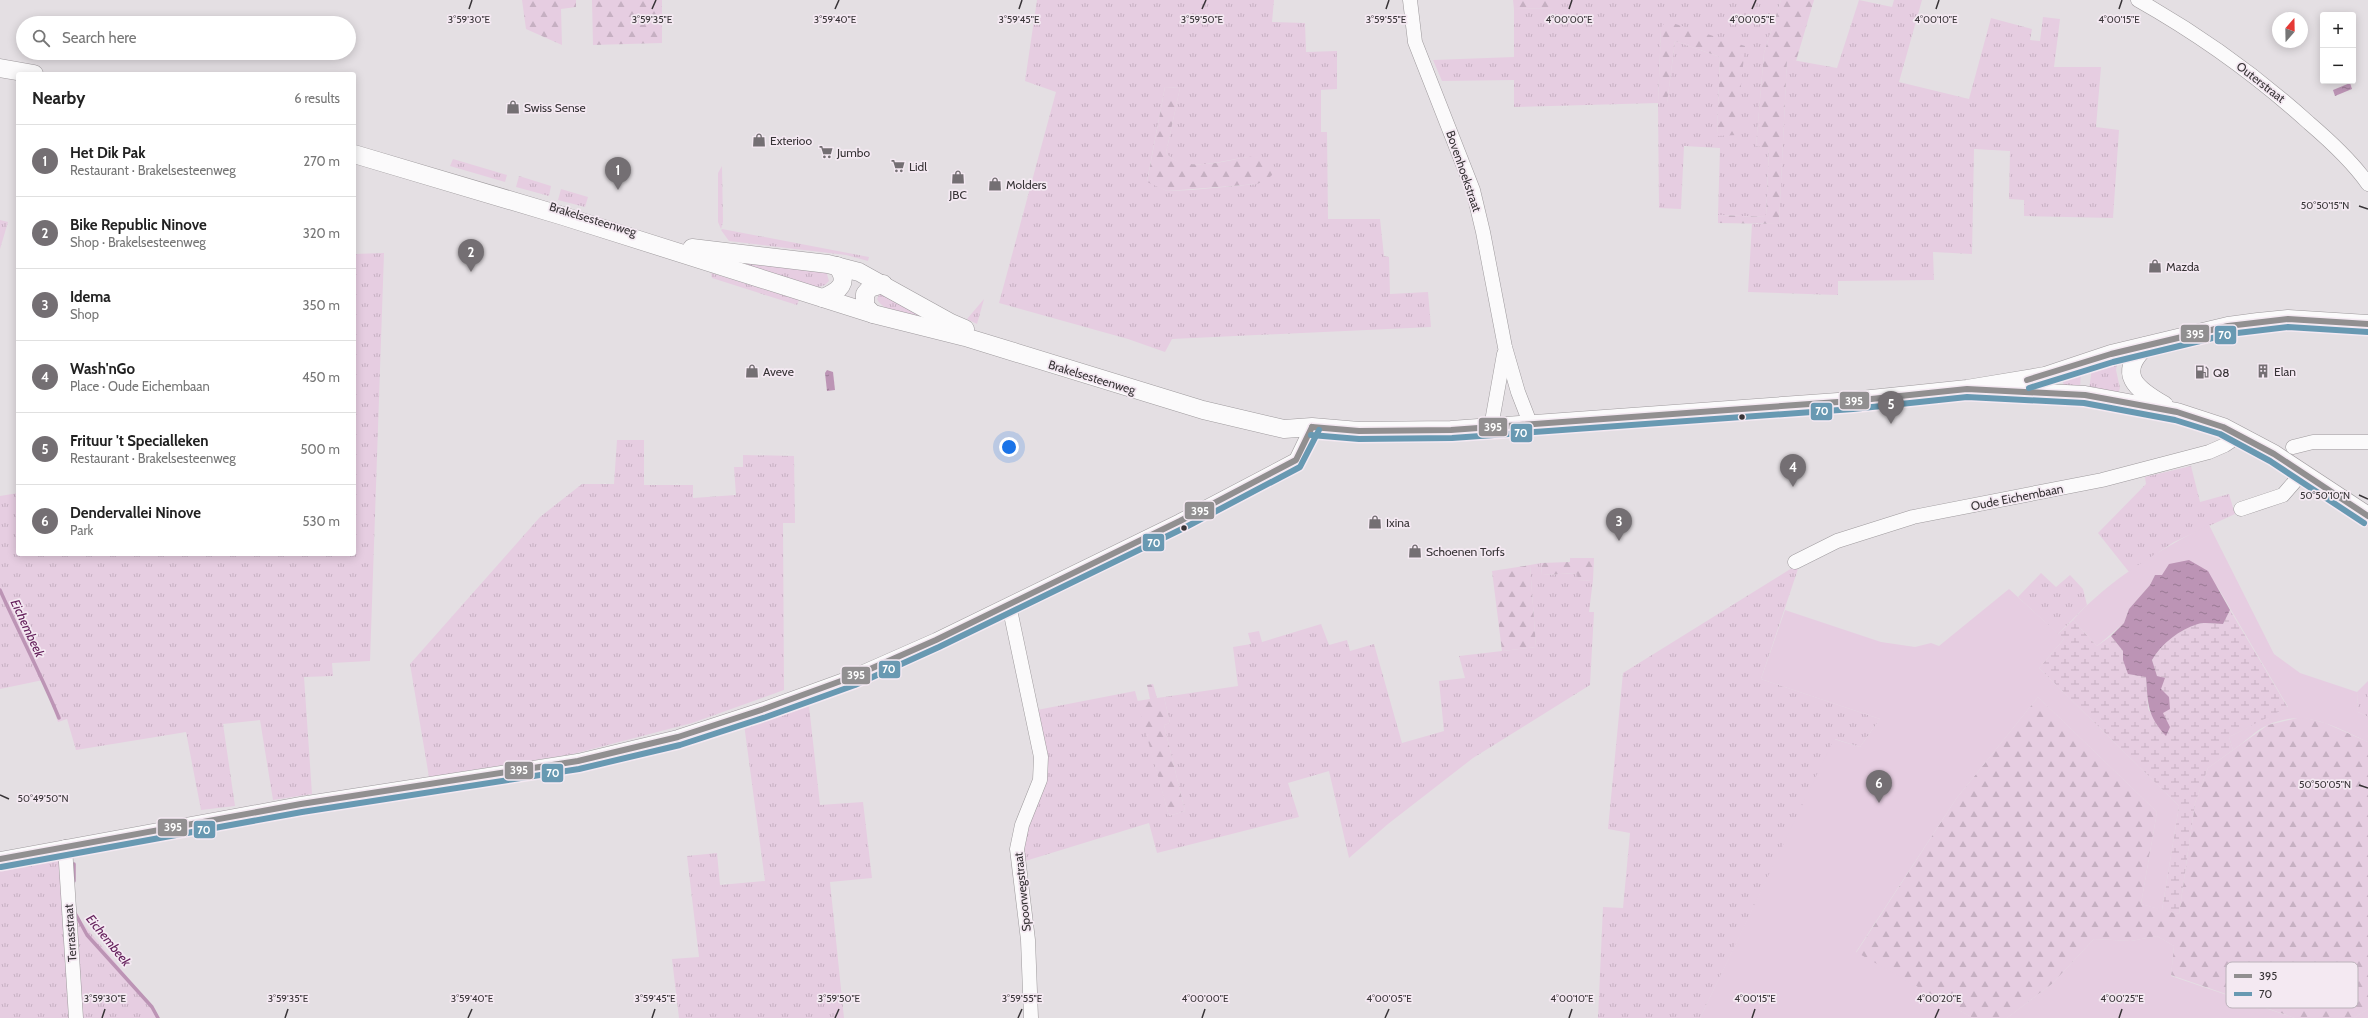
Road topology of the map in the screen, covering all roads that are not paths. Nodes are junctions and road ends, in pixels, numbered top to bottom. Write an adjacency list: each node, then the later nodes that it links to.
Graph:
1 (1410, 0): 16 (street, Bovenhoekstraat)
2 (2138, 0): 9 (street, Outerstraat)
3 (0, 68): 4 (main road)
4 (23, 72)
5 (0, 78): 6 (main road)
6 (16, 80)
7 (356, 148): 10 (main road, Brakelsesteenweg)
8 (356, 155): 12 (main road, Brakelsesteenweg)
9 (2368, 184)
10 (837, 266): 11 (main road, Brakelsesteenweg); 12 (main road)
11 (883, 284): 13 (main road); 20 (main road, Brakelsesteenweg)
12 (824, 298): 13 (main road, Brakelsesteenweg)
13 (873, 314): 20 (main road, Brakelsesteenweg)
14 (2368, 324): 15 (main road, Brakelsesteenweg)
15 (2146, 346): 17 (main road, Brakelsesteenweg); 18 (main road)
16 (1505, 347): 19 (street, Bovenhoekstraat); 21 (street, Bovenhoekstraat)
17 (1967, 389): 18 (main road, Brakelsesteenweg); 19 (main road, Brakelsesteenweg)
18 (2177, 412): 22 (main road)
19 (1530, 423): 21 (main road, Brakelsesteenweg)
20 (1312, 427): 21 (main road, Brakelsesteenweg); 29 (street)
21 (1491, 427)
22 (2240, 435): 25 (main road); 28 (street, Oude Eichembaan)
23 (2368, 442): 24 (street)
24 (2293, 447)
25 (2303, 472): 26 (street); 27 (main road)
26 (2241, 509)
27 (2368, 516)
28 (1794, 562)
29 (1009, 606): 30 (street); 33 (street, Spoorwegstraat)
30 (65, 848): 31 (street); 32 (street, Terrasstraat)
31 (0, 860)
32 (76, 1018)
33 (1031, 1018)

